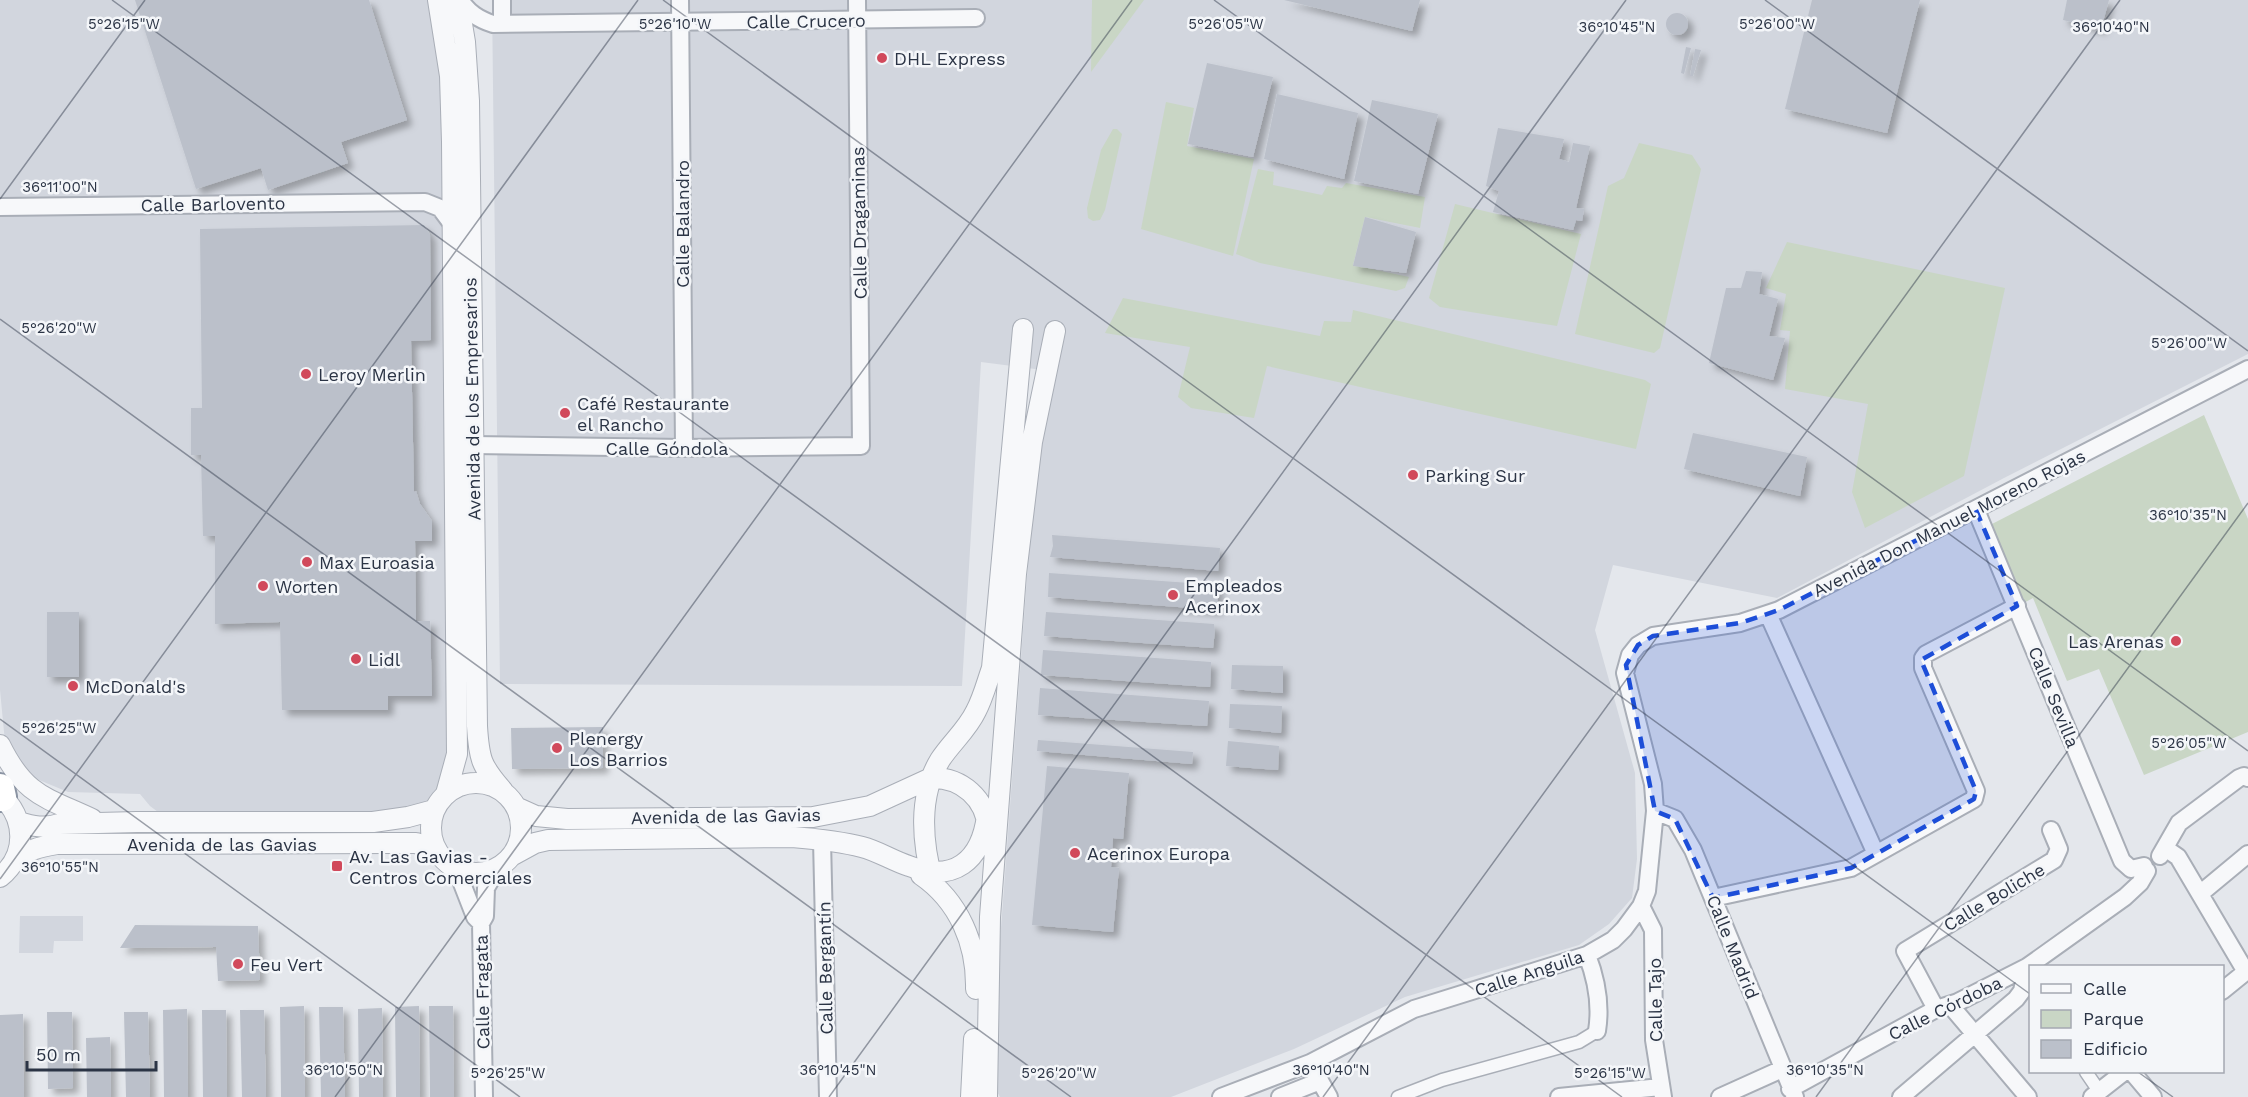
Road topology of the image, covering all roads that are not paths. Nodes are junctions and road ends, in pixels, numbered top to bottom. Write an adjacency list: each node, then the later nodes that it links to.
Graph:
1 (438, 0): 11 (street, Avenida de los Empresarios)
2 (459, 0): 9 (street); 10 (street, Avenida de los Empresarios)
3 (502, 0): 9 (street)
4 (680, 0): 8 (street, Calle Balandro)
5 (857, 0): 7 (street, Calle Dragaminas)
6 (976, 18): 7 (street, Calle Crucero)
7 (858, 20): 8 (street, Calle Crucero); 19 (street, Calle Dragaminas)
8 (680, 22): 9 (street, Calle Crucero); 20 (street, Calle Balandro)
9 (497, 24): 10 (street)
10 (466, 51): 18 (street, Avenida de los Empresarios)
11 (452, 181): 12 (street); 14 (street, Avenida de los Empresarios)
12 (425, 202): 13 (street, Calle Barlovento); 14 (street)
13 (0, 207)
14 (452, 224): 30 (street, Avenida de los Empresarios)
15 (1023, 329): 27 (street)
16 (1055, 331): 25 (street)
17 (2248, 369): 21 (street, Avenida Don Manuel Moreno Rojas)
18 (472, 446): 20 (street, Calle Góndola); 29 (street, Avenida de los Empresarios)
19 (861, 446): 20 (street, Calle Góndola)
20 (684, 448)
21 (1976, 510): 22 (street, Calle Sevilla); 23 (street, Avenida Don Manuel Moreno Rojas)
22 (2017, 606): 43 (street); 48 (street, Calle Sevilla)
23 (1768, 614): 24 (street, Avenida Don Manuel Moreno Rojas); 43 (street)
24 (1638, 645): 34 (street, Calle Anguila)
25 (1008, 688): 35 (street); 56 (street)
26 (0, 746): 37 (street)
27 (931, 778): 32 (street, Avenida de las Gavias); 35 (street); 50 (street)
28 (2244, 778): 42 (street, Calle Córdoba)
29 (503, 791): 30 (street); 32 (street)
30 (446, 794): 33 (street)
31 (3, 795): 36 (street); 38 (street, Avenida de las Gavias)
32 (516, 807): 45 (street)
33 (434, 810): 37 (street, Avenida de las Gavias); 41 (street)
34 (1655, 811): 52 (street, Calle Madrid); 53 (street, Calle Anguila)
35 (987, 818): 50 (street, Avenida de las Gavias); 56 (street)
36 (19, 822): 38 (street, Avenida de las Gavias); 49 (street)
37 (99, 823): 38 (street, Avenida de las Gavias)
38 (59, 824)
39 (2051, 830): 61 (street, Calle Boliche)
40 (822, 840): 45 (street, Avenida de las Gavias); 50 (street, Avenida de las Gavias); 75 (street, Calle Bergantín)
41 (436, 850): 46 (street); 49 (street, Avenida de las Gavias)
42 (2162, 853): 48 (street, Calle Córdoba); 51 (street)
43 (1876, 854): 52 (street)
44 (2248, 854): 51 (street)
45 (513, 855): 47 (street)
46 (449, 865): 47 (street); 54 (street, Calle Fragata)
47 (497, 868): 54 (street, Calle Fragata)
48 (2145, 869): 57 (street, Calle Córdoba)
49 (6, 870)
50 (931, 877): 76 (street)
51 (2201, 893): 58 (street)
52 (1713, 898): 65 (street, Calle Madrid)
53 (1641, 906): 55 (street, Calle Anguila); 70 (street, Calle Tajo)
54 (481, 923): 74 (street, Calle Fragata)
55 (1587, 955): 62 (street); 64 (street, Calle Anguila)
56 (989, 960): 77 (street)
57 (2043, 965)
58 (2247, 971): 60 (street)
59 (2028, 977): 61 (street, Calle Córdoba); 63 (street)
60 (2224, 990)
61 (1943, 1007): 63 (street); 71 (street, Calle Córdoba)
62 (1597, 1031): 81 (street)
63 (1973, 1035): 84 (street); 85 (street)
64 (1310, 1064): 69 (street); 78 (street, Calle Anguila)
65 (1782, 1069): 71 (street, Calle Madrid); 83 (street)
66 (2087, 1073): 72 (street)
67 (2122, 1073): 72 (street)
68 (2134, 1073): 86 (street)
69 (1320, 1081): 79 (street); 80 (street)
70 (1662, 1092): 73 (street)
71 (1792, 1093)
72 (2096, 1094)
73 (1600, 1095): 82 (street)
74 (484, 1097)
75 (828, 1097)
76 (971, 1097)
77 (987, 1097)
78 (1221, 1097)
79 (1280, 1097)
80 (1329, 1097)
81 (1398, 1097)
82 (1559, 1097)
83 (1720, 1097)
84 (1901, 1097)
85 (2028, 1097)
86 (2152, 1097)

